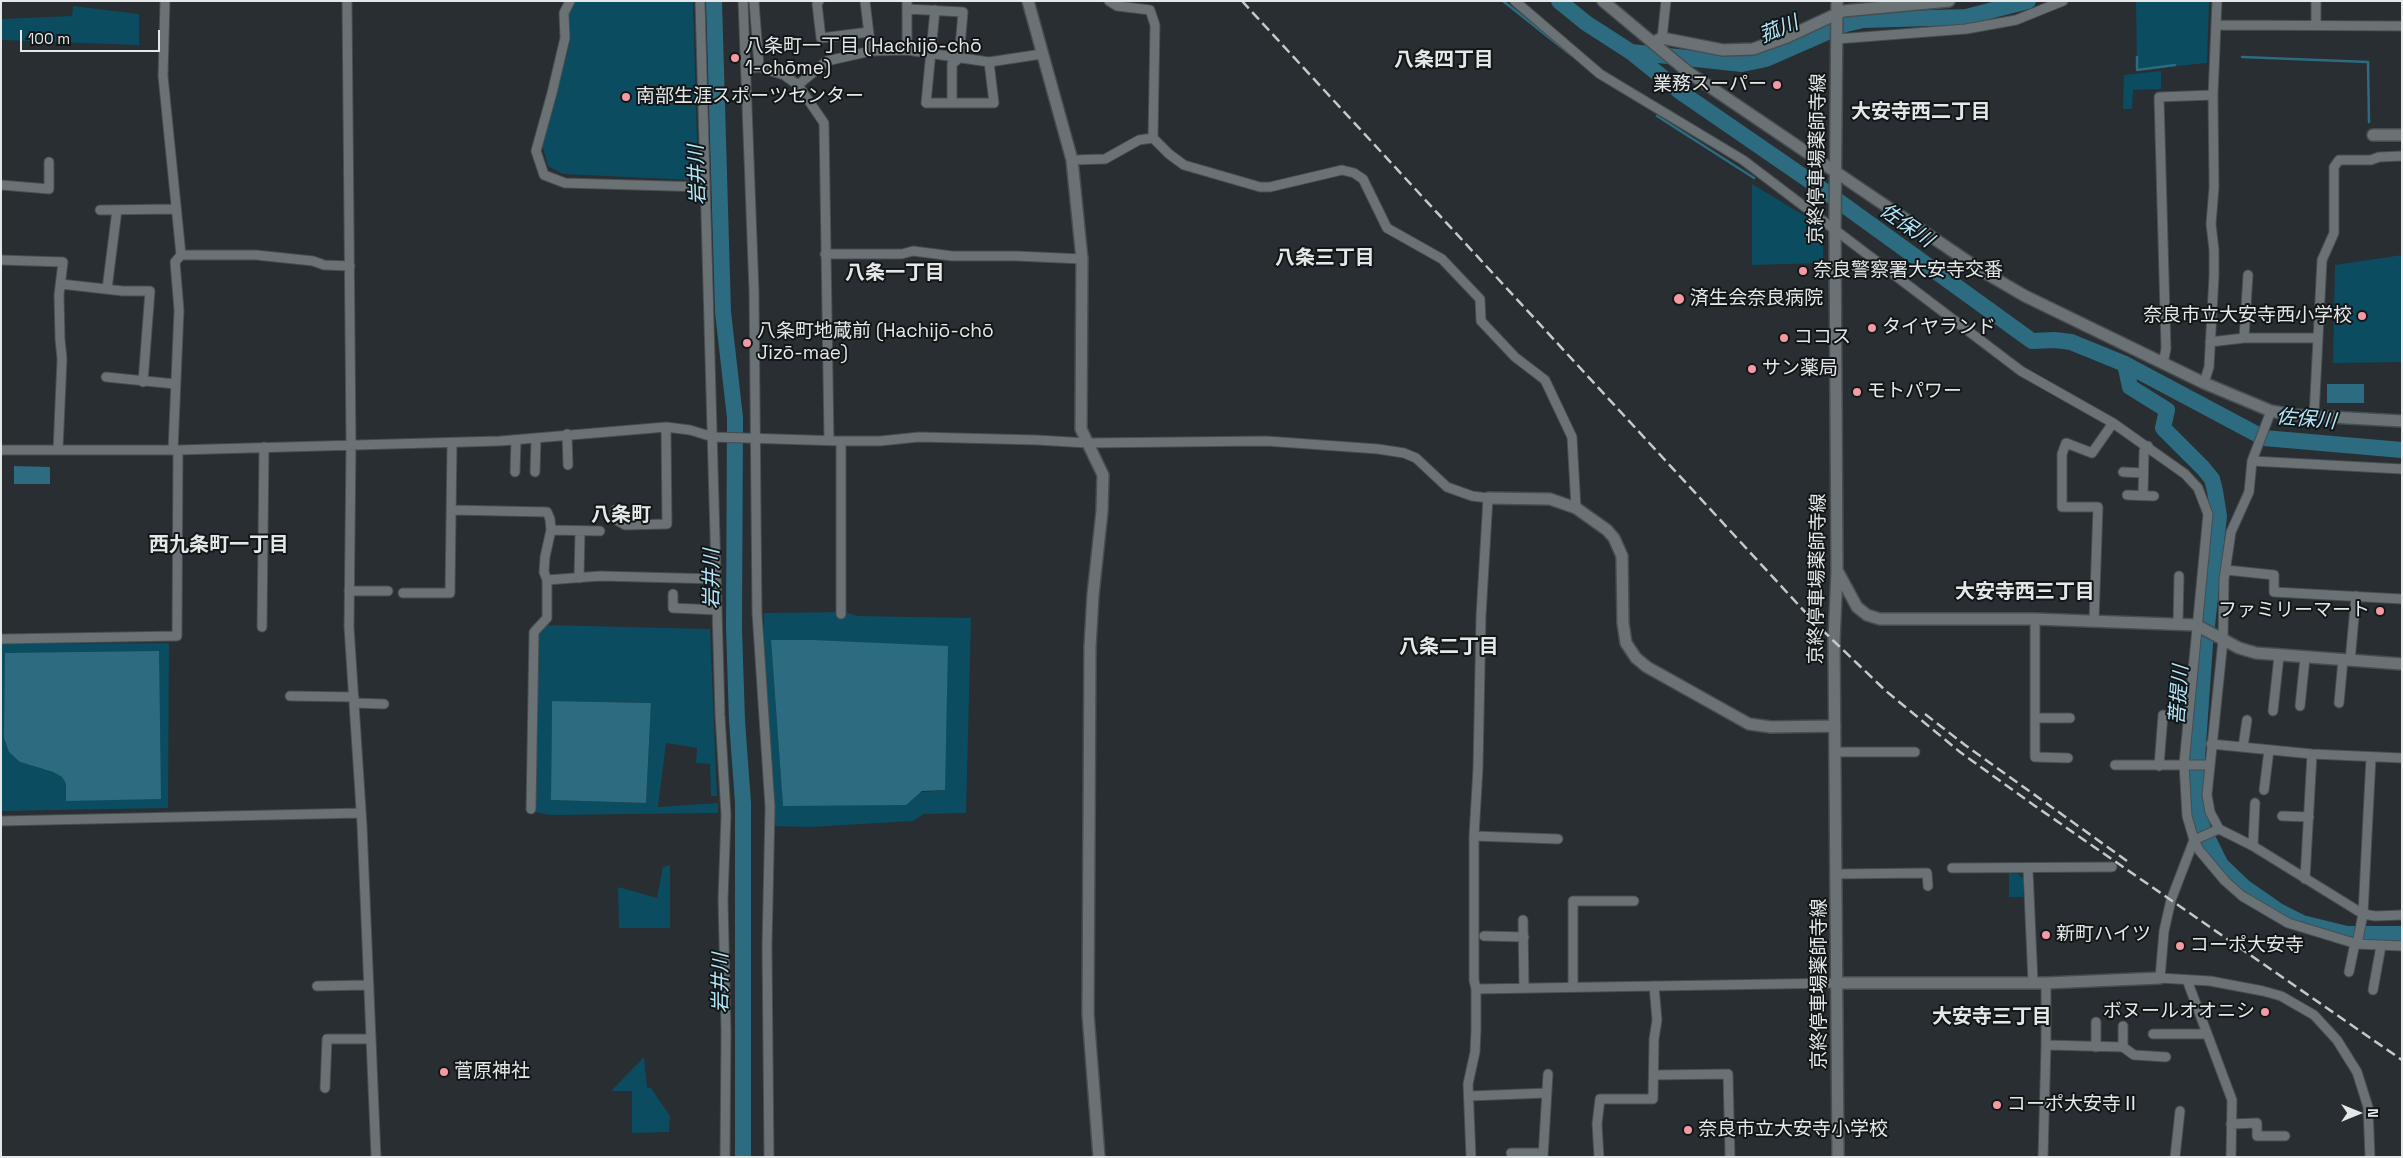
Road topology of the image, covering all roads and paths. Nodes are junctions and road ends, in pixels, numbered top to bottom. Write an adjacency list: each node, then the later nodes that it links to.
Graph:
1 (165, 1): 52 (street)
2 (347, 1): 58 (street)
3 (570, 1): 49 (street)
4 (700, 1): 49 (street)
5 (743, 1): 37 (street)
6 (754, 1): 36 (street)
7 (818, 1): 27 (street)
8 (865, 1): 27 (street)
9 (951, 1): 22 (street)
10 (1028, 1): 33 (street)
11 (1109, 1): 43 (street)
12 (1515, 1): 53 (street)
13 (1666, 1): 29 (street)
14 (1837, 1): 23 (street, 京終停車場薬師寺線)
15 (1949, 1): 23 (street)
16 (2063, 1): 28 (street)
17 (2217, 1): 24 (street)
18 (2316, 1): 25 (street)
19 (1610, 3): 29 (street)
20 (907, 5): 21 (street); 30 (street)
21 (936, 10): 22 (street); 32 (street)
22 (950, 11): 34 (street)
23 (1837, 17): 28 (street, 京終停車場薬師寺線); 29 (street)
24 (2217, 25): 25 (street); 39 (street)
25 (2316, 25): 26 (street)
26 (2402, 26)
27 (869, 32): 31 (street)
28 (1837, 38): 47 (street, 京終停車場薬師寺線)
29 (1658, 40): 47 (street)
30 (907, 50): 31 (street); 32 (street)
31 (871, 51): 38 (street)
32 (931, 54): 34 (street); 40 (street)
33 (1042, 54): 35 (street); 45 (street)
34 (959, 58): 35 (street); 40 (street)
35 (989, 62): 40 (street)
36 (759, 67): 37 (street); 38 (street)
37 (746, 68): 77 (street)
38 (798, 85): 54 (street)
39 (2213, 94): 64 (street); 65 (street)
40 (952, 103)
41 (2373, 135): 42 (street)
42 (2402, 135)
43 (1153, 138): 45 (street); 101 (street)
44 (2402, 156): 63 (street)
45 (1072, 160): 56 (street)
46 (50, 162): 48 (street)
47 (1836, 176): 53 (street, 京終停車場薬師寺線); 65 (street)
48 (1, 185)
49 (704, 188): 76 (street)
50 (100, 210): 51 (street)
51 (118, 210): 52 (street); 61 (street)
52 (176, 210): 55 (street)
53 (1835, 227): 73 (street); 108 (street, 京終停車場薬師寺線)
54 (825, 254): 56 (street); 80 (street)
55 (180, 255): 58 (street); 69 (street)
56 (1082, 259): 83 (street)
57 (1, 260): 60 (street)
58 (350, 266): 84 (street)
59 (2248, 275): 62 (street)
60 (61, 284): 61 (street); 88 (street)
61 (107, 289): 67 (street)
62 (2244, 338): 63 (street); 64 (street)
63 (2318, 338): 71 (street)
64 (2210, 342): 68 (street)
65 (2163, 362): 68 (street)
66 (106, 377): 67 (street)
67 (143, 382): 69 (street)
68 (2204, 383): 70 (street)
69 (175, 384): 89 (street)
70 (2270, 416): 71 (street); 90 (street)
71 (2314, 416): 72 (street)
72 (2402, 421)
73 (2113, 423): 85 (street); 122 (street)
74 (666, 427): 75 (street); 76 (street); 103 (street)
75 (567, 434): 79 (street); 91 (street)
76 (715, 437): 77 (street); 111 (street)
77 (752, 438): 80 (street); 217 (street)
78 (516, 440): 79 (street); 82 (street); 93 (street)
79 (536, 440): 94 (street)
80 (829, 440): 81 (street)
81 (841, 441): 83 (street); 120 (street)
82 (452, 443): 84 (street); 102 (street)
83 (1087, 443): 100 (street); 218 (street)
84 (352, 445): 86 (street); 113 (street)
85 (2148, 446): 96 (street); 124 (street)
86 (264, 447): 89 (street); 125 (street)
87 (1, 450): 88 (street)
88 (58, 450): 89 (street)
89 (176, 450): 127 (street)
90 (2253, 458): 92 (street); 107 (street)
91 (568, 465)
92 (2402, 470)
93 (515, 472)
94 (535, 472)
95 (2123, 472): 96 (street)
96 (2144, 473): 98 (street)
97 (2127, 495): 98 (street)
98 (2143, 496): 99 (street)
99 (2154, 496)
100 (1488, 498): 101 (street); 164 (street)
101 (1576, 508): 142 (street)
102 (450, 510): 104 (street); 115 (street)
103 (615, 510)
104 (551, 530): 105 (street); 112 (street)
105 (580, 530): 106 (street); 110 (street)
106 (600, 531)
107 (2226, 570): 117 (street); 126 (street)
108 (1837, 571): 121 (street); 142 (street, 京終停車場薬師寺線)
109 (2179, 576): 123 (street)
110 (579, 578): 111 (street); 112 (street)
111 (716, 579): 119 (street)
112 (547, 580): 158 (street)
113 (349, 590): 114 (street); 133 (street)
114 (388, 591)
115 (403, 593)
116 (673, 594): 119 (street)
117 (2356, 596): 118 (street); 130 (street)
118 (2402, 599)
119 (717, 610): 216 (street)
120 (841, 614)
121 (2035, 619): 122 (street); 139 (street)
122 (2094, 621): 123 (street)
123 (2178, 624): 124 (street)
124 (2198, 626): 126 (street); 152 (street)
125 (262, 627)
126 (2221, 638): 128 (street); 143 (street)
127 (1, 639)
128 (2279, 656): 129 (street); 137 (street)
129 (2305, 658): 130 (street); 136 (street)
130 (2347, 661): 131 (street); 135 (street)
131 (2402, 664)
132 (290, 696): 133 (street)
133 (354, 700): 134 (street); 159 (street)
134 (384, 704)
135 (2339, 704)
136 (2300, 706)
137 (2273, 711)
138 (2162, 715): 155 (street)
139 (2035, 718): 140 (street); 150 (street)
140 (2070, 718)
141 (2247, 720): 144 (street)
142 (1835, 726): 146 (street, 京終停車場薬師寺線)
143 (2211, 744): 144 (street); 154 (street)
144 (2244, 747): 145 (street)
145 (2268, 750): 148 (street); 156 (street)
146 (1835, 752): 147 (street); 171 (street, 京終停車場薬師寺線)
147 (1915, 752)
148 (2312, 754): 149 (street); 161 (street)
149 (2371, 757): 151 (street); 175 (street)
150 (2068, 758)
151 (2402, 758)
152 (2185, 764): 154 (street); 155 (street); 166 (street)
153 (2114, 765): 155 (street)
154 (2206, 765): 163 (street)
155 (2158, 766)
156 (2264, 790)
157 (2255, 803): 167 (street)
158 (531, 809)
159 (361, 813): 162 (street); 189 (street)
160 (2282, 816): 161 (street)
161 (2309, 817): 172 (street)
162 (1, 821)
163 (2216, 830): 166 (street); 167 (street)
164 (1474, 836): 165 (street); 194 (street)
165 (1558, 839)
166 (2195, 840): 180 (street); 184 (street)
167 (2253, 846): 172 (street)
168 (2112, 867): 170 (street)
169 (1952, 868): 170 (street)
170 (2028, 870): 186 (street)
171 (1836, 874): 173 (street); 187 (street, 京終停車場薬師寺線)
172 (2305, 879): 175 (street)
173 (1928, 886)
174 (1634, 901): 192 (street)
175 (2363, 914): 176 (street); 180 (street)
176 (2402, 915)
177 (1523, 920): 179 (street)
178 (1484, 936): 179 (street)
179 (1524, 936): 193 (street)
180 (2356, 943): 181 (street); 183 (street)
181 (2381, 946): 182 (street); 195 (street)
182 (2402, 946)
183 (2349, 972)
184 (2160, 978): 185 (street); 188 (street)
185 (2187, 980): 199 (street); 226 (street)
186 (2033, 982): 187 (street); 188 (street)
187 (1837, 983): 191 (street); 222 (street, 京終停車場薬師寺線)
188 (2046, 983): 201 (street)
189 (369, 985): 190 (street); 200 (street)
190 (317, 986)
191 (1654, 986): 192 (street); 206 (street)
192 (1574, 987): 193 (street)
193 (1524, 988): 194 (street)
194 (1476, 989): 209 (street)
195 (2374, 990)
196 (2096, 1022): 203 (street)
197 (2123, 1026): 202 (street)
198 (2153, 1034): 199 (street)
199 (2207, 1034): 211 (street)
200 (371, 1039): 207 (street); 215 (street)
201 (2046, 1045): 203 (street); 223 (street)
202 (2123, 1046): 203 (street); 204 (street)
203 (2096, 1047)
204 (2166, 1057)
205 (1548, 1074): 208 (street)
206 (1654, 1075): 220 (street); 221 (street)
207 (326, 1088)
208 (1547, 1093): 209 (street); 214 (street)
209 (1469, 1096): 219 (street)
210 (2180, 1112): 224 (street)
211 (2231, 1124): 212 (street); 225 (street)
212 (2285, 1136)
213 (1511, 1153): 214 (street)
214 (1543, 1155)
215 (376, 1157)
216 (725, 1157)
217 (769, 1157)
218 (1098, 1157)
219 (1471, 1157)
220 (1599, 1157)
221 (1730, 1157)
222 (1838, 1157)
223 (2043, 1157)
224 (2175, 1157)
225 (2231, 1157)
226 (2370, 1157)

